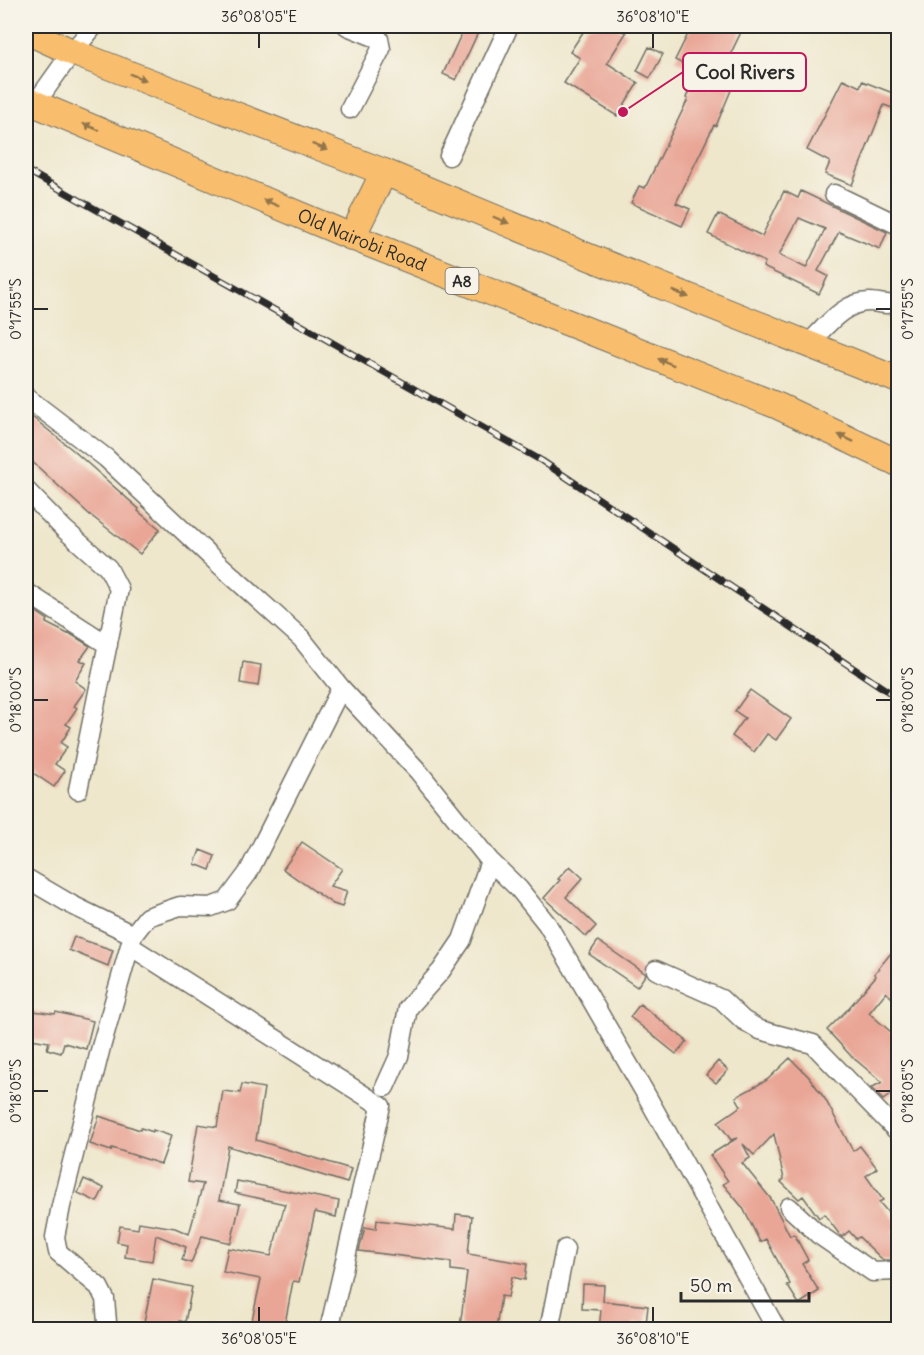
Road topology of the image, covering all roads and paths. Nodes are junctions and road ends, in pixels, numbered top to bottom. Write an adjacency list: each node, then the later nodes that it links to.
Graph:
1 (94, 26): 5 (street)
2 (346, 26): 7 (street)
3 (508, 26): 8 (street)
4 (26, 31): 5 (highway)
5 (72, 52): 6 (street); 9 (highway, one-way to 9)
6 (30, 102): 12 (highway, Old Nairobi Road / A8, one-way to 6)
7 (350, 109)
8 (449, 156)
9 (384, 172): 12 (highway); 14 (highway, one-way to 14)
10 (834, 194): 11 (street)
11 (898, 225)
12 (352, 237): 17 (highway, Old Nairobi Road / A8, one-way to 12)
13 (888, 304): 14 (street)
14 (808, 344): 15 (highway)
15 (898, 380)
16 (26, 397): 21 (street)
17 (898, 463)
18 (26, 490): 20 (street)
19 (26, 592): 20 (street)
20 (108, 645): 22 (street)
21 (341, 687): 23 (street); 25 (street)
22 (78, 790)
23 (490, 861): 27 (street); 35 (street)
24 (26, 878): 25 (street)
25 (132, 941): 32 (street); 33 (street)
26 (656, 970): 28 (street)
27 (385, 1087)
28 (898, 1132)
29 (789, 1207): 31 (street)
30 (565, 1249): 34 (street)
31 (898, 1269)
32 (105, 1329)
33 (329, 1329)
34 (549, 1329)
35 (777, 1329)

